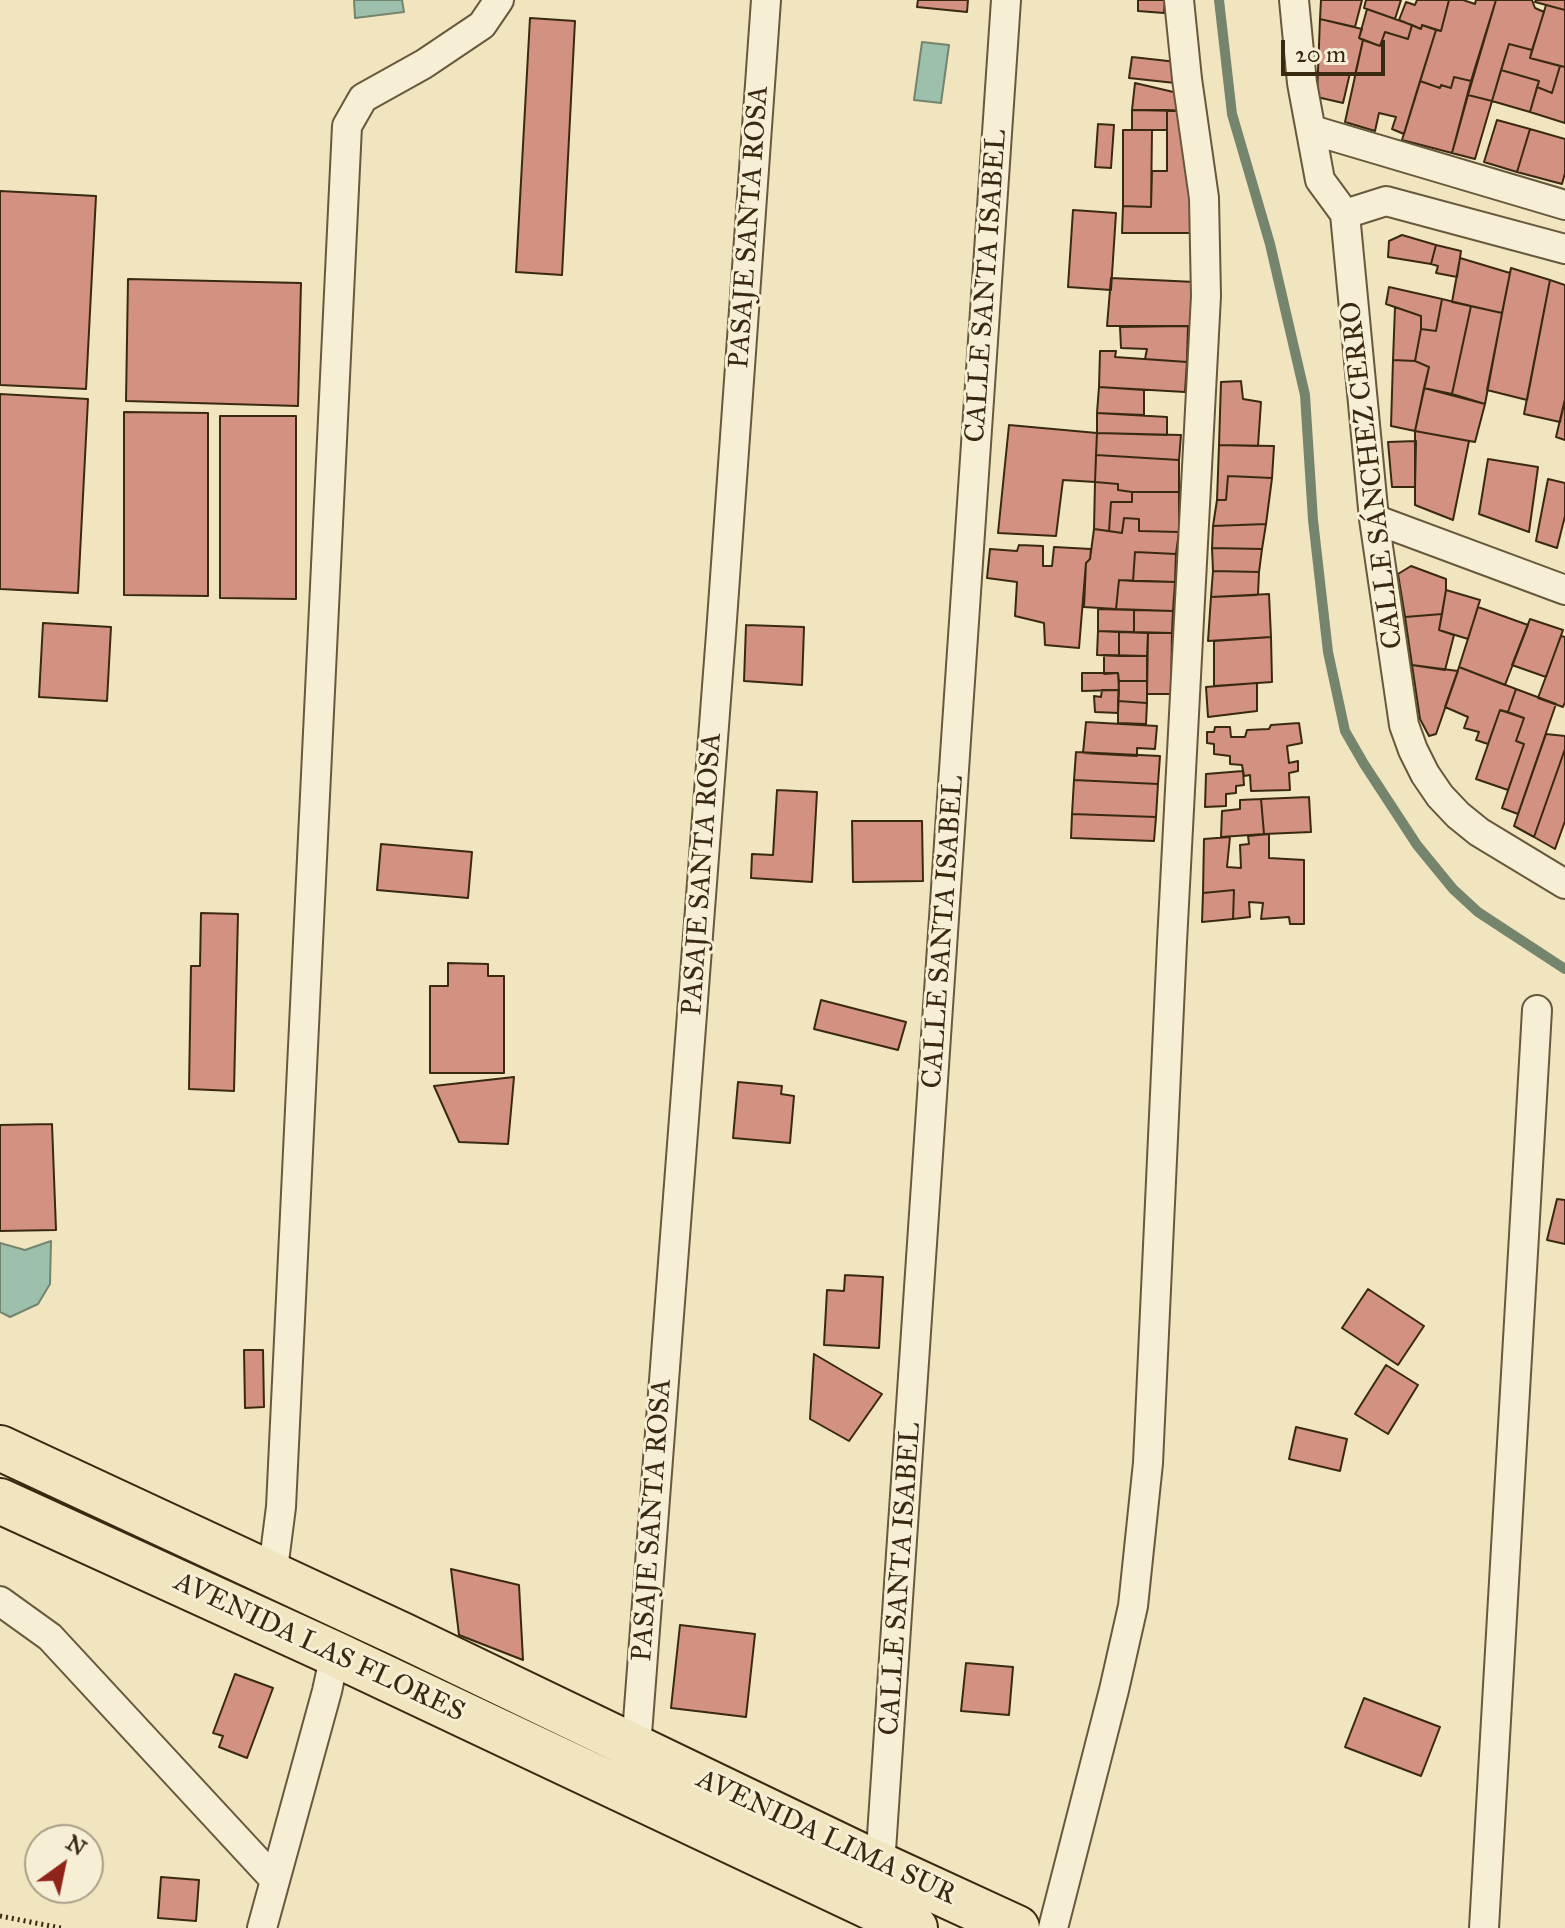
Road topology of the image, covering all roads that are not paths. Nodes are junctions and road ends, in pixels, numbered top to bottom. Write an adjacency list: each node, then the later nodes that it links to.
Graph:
1 (499, 0): 18 (street)
2 (766, 0): 23 (street, PASAJE SANTA ROSA)
3 (1006, 0): 25 (street, CALLE SANTA ISABEL)
4 (1179, 0): 30 (street)
5 (1294, 0): 6 (street)
6 (1312, 130): 7 (street); 10 (street)
7 (1392, 153): 8 (street); 9 (street)
8 (1386, 201): 10 (street); 11 (street)
9 (1565, 205)
10 (1345, 214): 12 (street, CALLE SÁNCHEZ CERRO)
11 (1565, 249)
12 (1374, 519): 13 (street); 14 (street, CALLE SÁNCHEZ CERRO)
13 (1565, 590)
14 (1565, 884)
15 (1537, 1010): 31 (street)
16 (0, 1448): 18 (highway, AVENIDA LAS FLORES)
17 (0, 1501): 21 (highway, AVENIDA LAS FLORES)
18 (272, 1577): 20 (highway, AVENIDA LAS FLORES)
19 (0, 1601): 26 (street)
20 (402, 1635): 22 (highway); 23 (highway, AVENIDA LAS FLORES)
21 (335, 1654): 22 (highway, AVENIDA LAS FLORES); 26 (street)
22 (385, 1678): 24 (highway, AVENIDA LAS FLORES)
23 (636, 1747): 25 (highway, AVENIDA LIMA SUR)
24 (637, 1798): 28 (highway, AVENIDA LIMA SUR)
25 (880, 1865): 29 (highway, AVENIDA LIMA SUR)
26 (275, 1880): 27 (street)
27 (262, 1928)
28 (915, 1928)
29 (1017, 1928)
30 (1053, 1928)
31 (1484, 1928)

